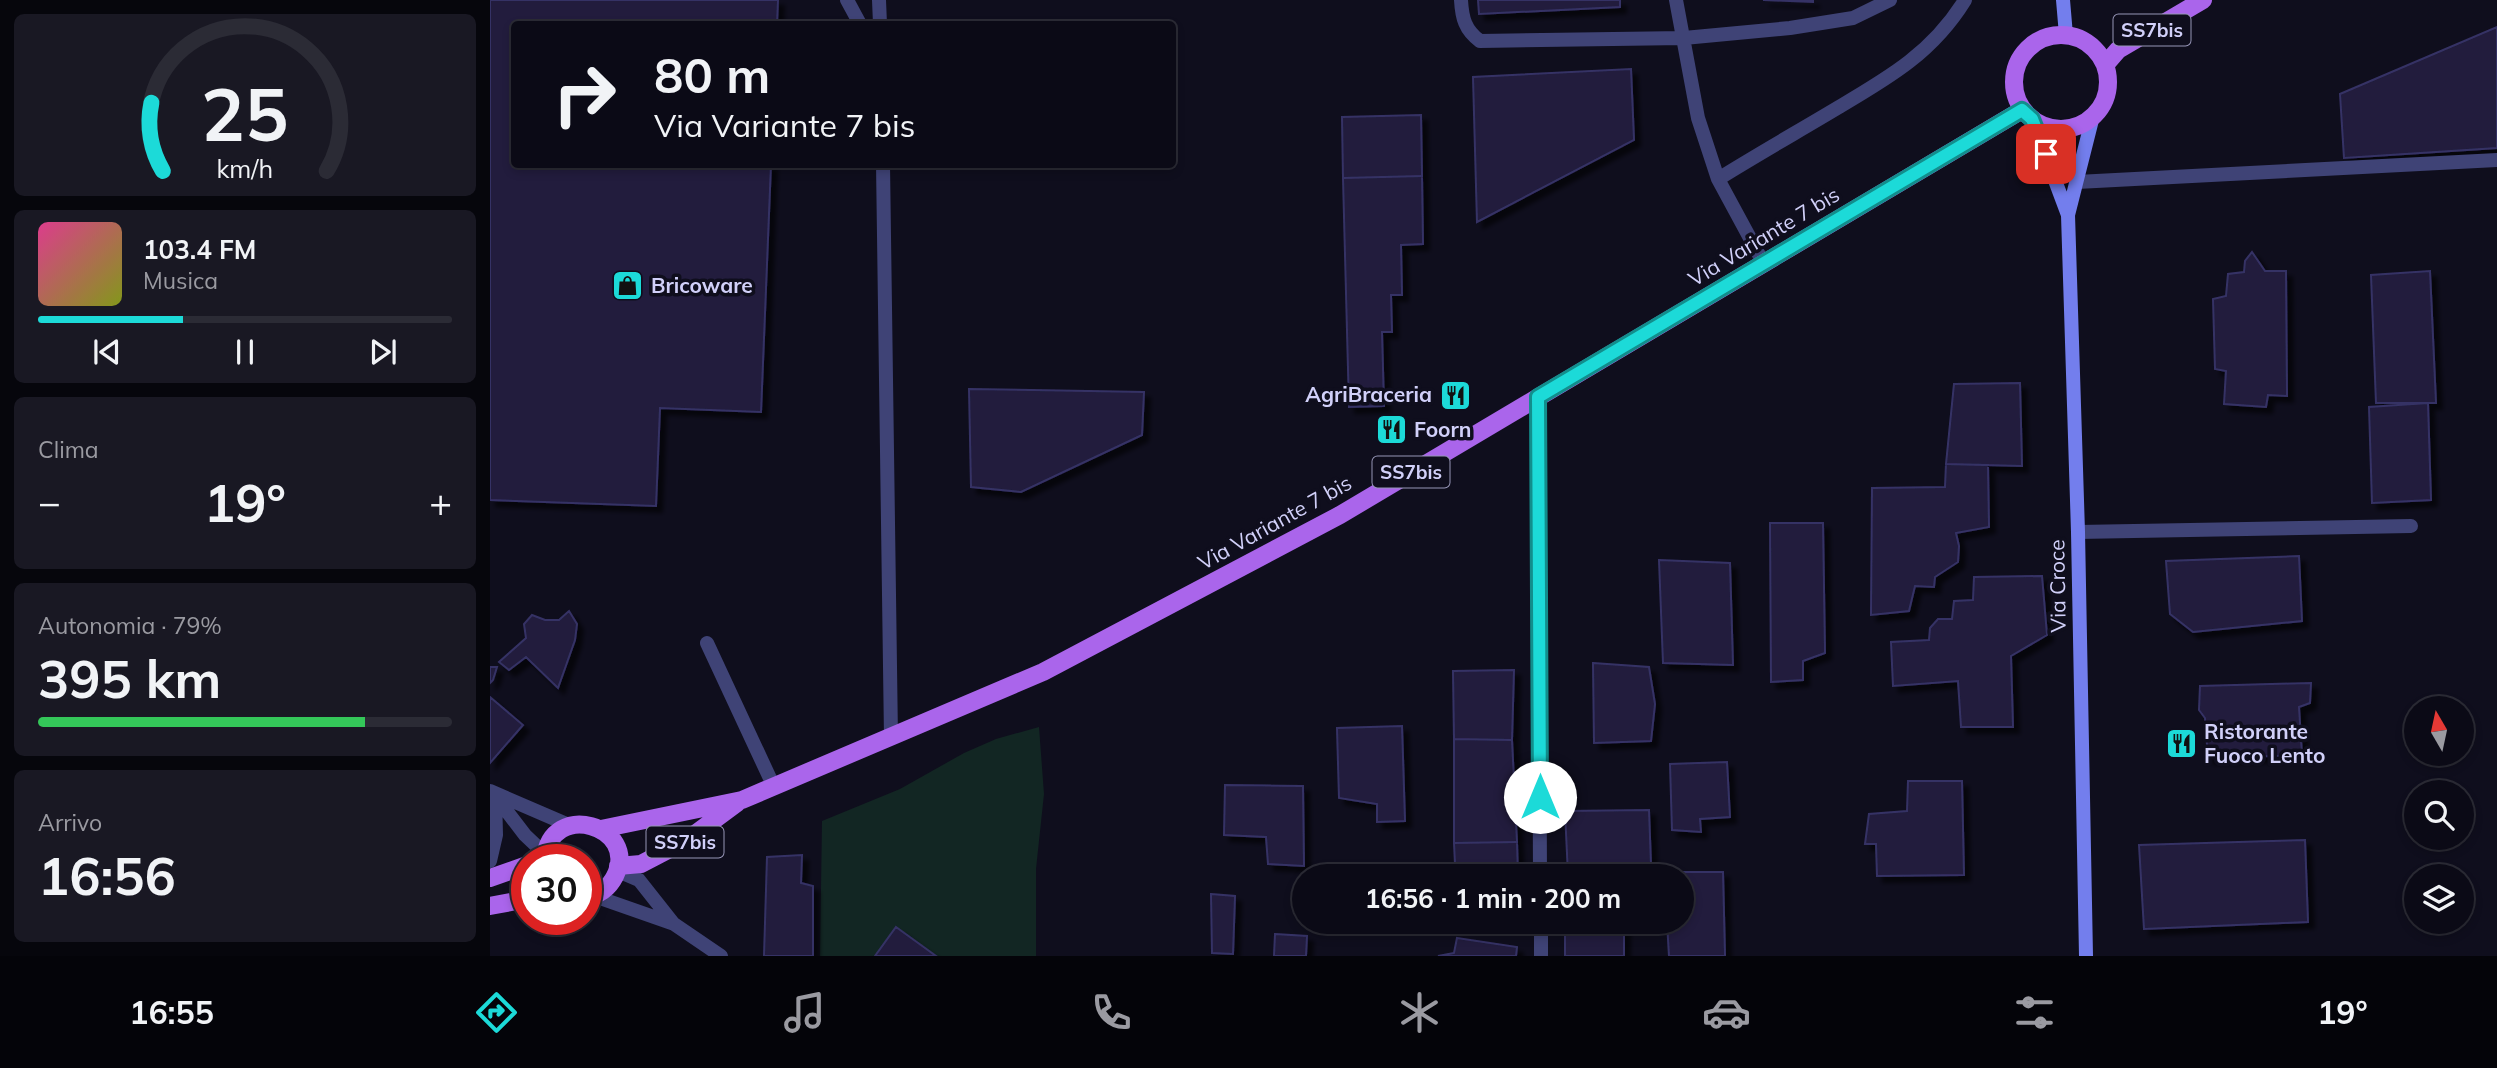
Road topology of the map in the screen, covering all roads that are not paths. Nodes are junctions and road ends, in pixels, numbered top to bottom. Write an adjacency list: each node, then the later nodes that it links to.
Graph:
1 (846, 0): 9 (street)
2 (880, 0): 10 (street)
3 (1461, 0): 12 (street)
4 (1676, 0): 12 (street)
5 (1890, 0): 12 (street)
6 (1965, 0): 18 (street)
7 (2063, 0): 11 (street)
8 (2203, 0): 13 (main road, SS7bis)
9 (858, 21)
10 (880, 21)
11 (2066, 35): 13 (main road); 14 (main road)
12 (1684, 37): 18 (street)
13 (2105, 65): 15 (main road)
14 (2027, 114): 15 (main road); 20 (street, Via Croce); 21 (main road, Via Variante 7 bis / SS7bis)
15 (2093, 116): 19 (street, Via Croce)
16 (2497, 160): 19 (street)
17 (883, 168): 26 (street)
18 (1718, 179): 21 (street)
19 (2077, 181): 20 (street, Via Croce)
20 (2068, 215): 24 (street, Via Croce)
21 (1764, 264): 22 (main road, Via Variante 7 bis / SS7bis)
22 (1538, 397): 26 (main road, Via Variante 7 bis / SS7bis); 35 (street)
23 (2411, 526): 24 (street)
24 (2078, 532): 47 (street, Via Croce)
25 (707, 643): 27 (street)
26 (891, 738): 27 (main road, Via Variante 7 bis / SS7bis)
27 (774, 787): 29 (main road, Via Variante 7 bis / SS7bis)
28 (493, 793): 30 (street); 32 (street); 34 (street)
29 (742, 800): 31 (main road, Via Variante 7 bis / SS7bis); 36 (main road, Via Variante 7 bis / SS7bis)
30 (571, 826): 31 (main road, Via Variante 7 bis / SS7bis); 33 (main road)
31 (601, 829): 36 (main road, SS7bis)
32 (532, 844)
33 (549, 844)
34 (490, 861)
35 (1540, 864)
36 (618, 868): 39 (main road, SS7bis); 43 (street)
37 (511, 871): 38 (main road)
38 (490, 878)
39 (602, 891)
40 (602, 900): 43 (street)
41 (511, 901): 42 (main road)
42 (490, 906)
43 (674, 924): 45 (street)
44 (1541, 934): 46 (street)
45 (721, 956)
46 (1541, 956)
47 (2086, 956)

